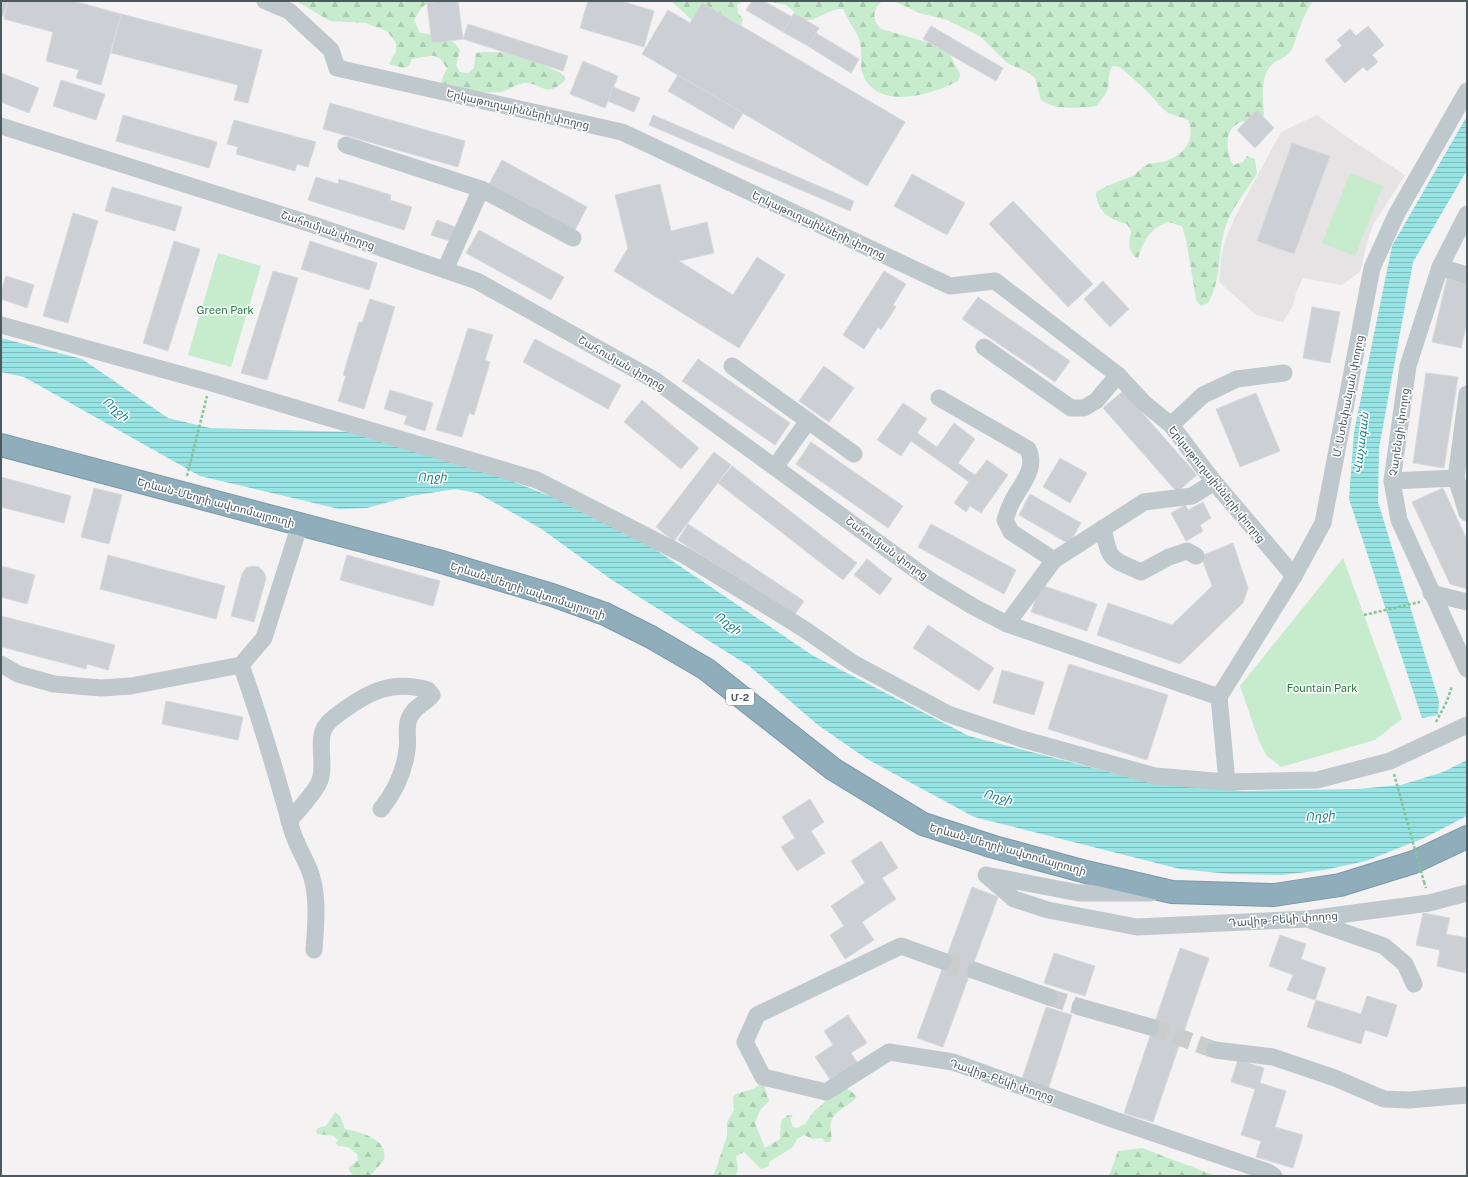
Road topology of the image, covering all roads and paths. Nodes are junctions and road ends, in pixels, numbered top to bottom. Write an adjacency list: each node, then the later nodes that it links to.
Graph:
1 (265, 1): 15 (street, Երկաթուղայինների փողոց)
2 (1467, 91): 33 (street, Մ. Ստեփանյան փողոց)
3 (1, 126): 9 (street, Շահումյան փողոց)
4 (346, 145): 5 (street)
5 (481, 189): 7 (street); 9 (street)
6 (1467, 214): 8 (street, Չարենցի փողոց)
7 (573, 238)
8 (1440, 267): 10 (street); 26 (street, Չարենցի փողոց)
9 (445, 270): 23 (street, Շահումյան փողոց)
10 (1467, 275)
11 (1, 325): 46 (street)
12 (984, 347): 15 (street)
13 (732, 366): 19 (street)
14 (1284, 373): 20 (street)
15 (1118, 375): 20 (street, Երկաթուղայինների փողոց)
16 (1467, 394): 25 (street)
17 (939, 398): 32 (street)
18 (206, 399): 24 (path)
19 (808, 421): 22 (street); 23 (street)
20 (1171, 425): 27 (street, Երկաթուղայինների փողոց)
21 (1, 446): 29 (highway, Երևան-Մեղրի ավտոմայրուղի / Մ-2)
22 (854, 454)
23 (775, 467): 37 (street, Շահումյան փողոց)
24 (187, 478)
25 (1456, 478): 26 (street); 28 (street)
26 (1392, 480): 34 (street, Չարենցի փողոց)
27 (1214, 482): 30 (street); 33 (street, Երկաթուղայինների փողոց)
28 (1467, 513)
29 (300, 524): 39 (street); 51 (highway, Երևան-Մեղրի ավտոմայրուղի / Մ-2)
30 (1103, 528): 31 (street); 32 (street)
31 (1196, 556)
32 (1054, 560): 37 (street)
33 (1294, 576): 42 (street, Մ. Ստեփանյան փողոց)
34 (1433, 596): 35 (street); 36 (path); 40 (street, Չարենցի փողոց)
35 (1467, 602)
36 (1364, 615)
37 (1007, 624): 42 (street, Շահումյան փողոց)
38 (1, 664): 39 (street)
39 (241, 665): 48 (street)
40 (1467, 669)
41 (1452, 686): 43 (path)
42 (1219, 697): 46 (street)
43 (1433, 724)
44 (1467, 725): 46 (street)
45 (1394, 774): 50 (path, bridge)
46 (1227, 782)
47 (381, 809): 48 (street)
48 (289, 821): 54 (street)
49 (1467, 837): 51 (highway, Երևան-Մեղրի ավտոմայրուղի / Մ-2)
50 (1424, 882)
51 (1172, 892): 53 (street, Դավիթ-Բեկի փողոց)
52 (1467, 893): 53 (street, Դավիթ-Բեկի փողոց)
53 (1308, 919): 57 (street)
54 (314, 950)
55 (943, 961): 63 (street, Դավիթ-Բեկի փողոց)
56 (976, 971): 58 (street)
57 (1414, 984)
58 (1049, 997)
59 (1080, 1007): 60 (street)
60 (1150, 1027)
61 (1215, 1050): 62 (street)
62 (1467, 1095)
63 (1274, 1176)

